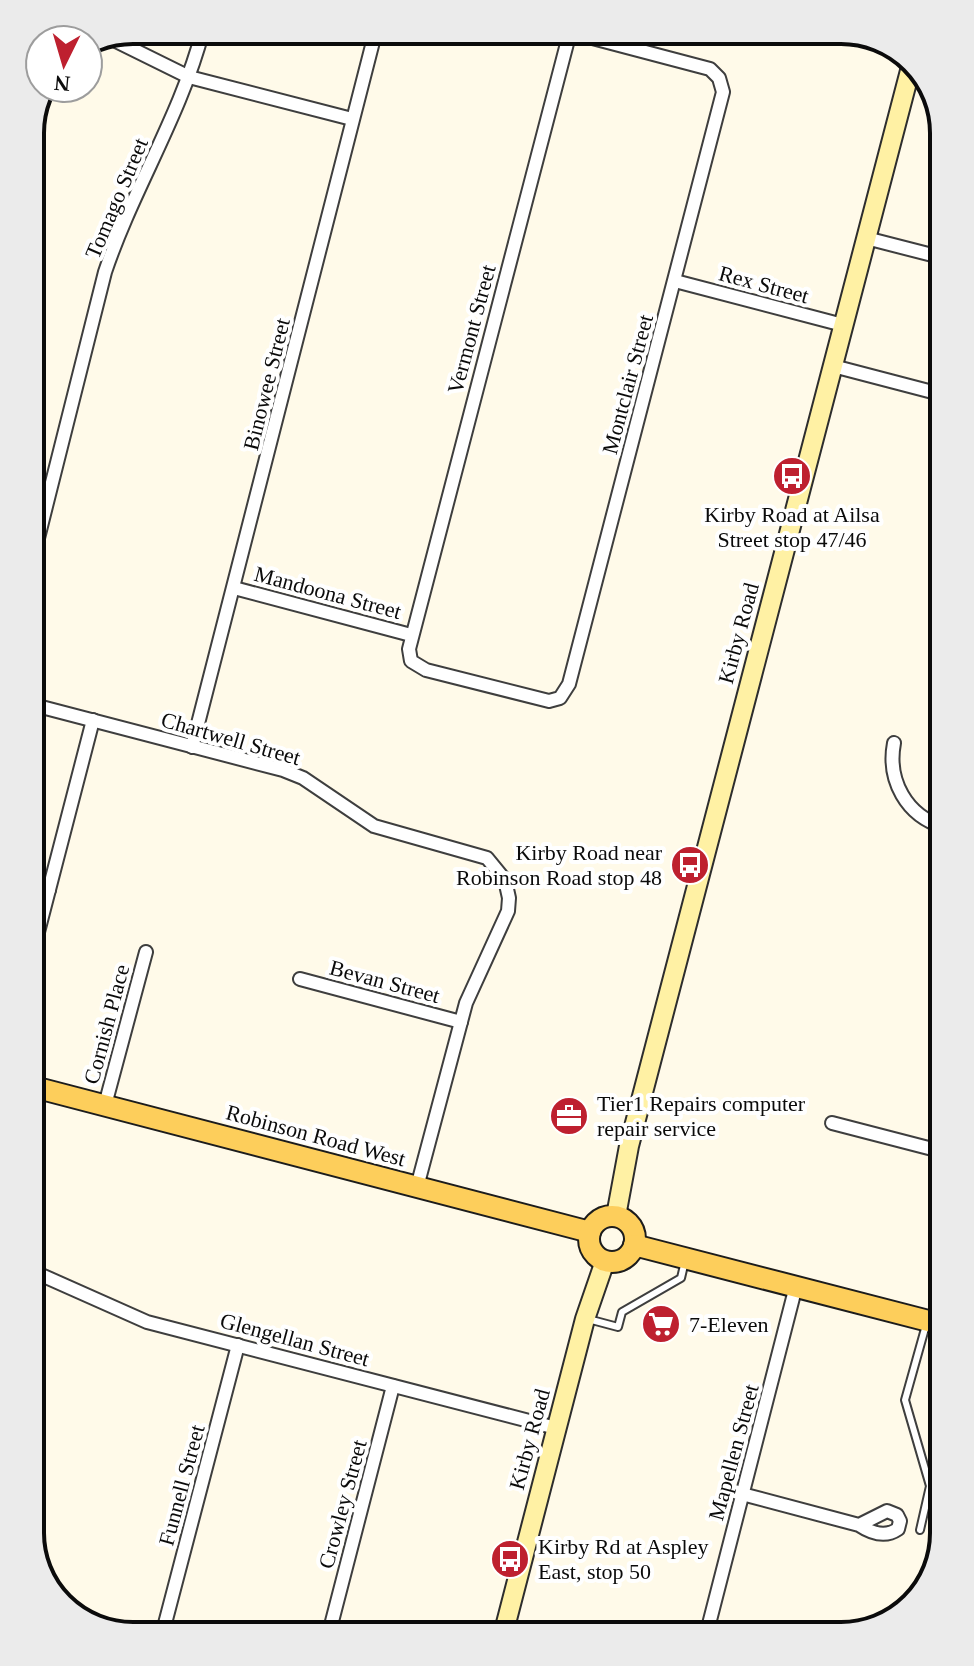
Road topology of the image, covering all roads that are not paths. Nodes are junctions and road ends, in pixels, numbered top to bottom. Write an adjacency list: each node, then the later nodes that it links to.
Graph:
1 (199, 44): 8 (street, Tomago Street)
2 (372, 44): 10 (street, Binowee Street)
3 (563, 44): 19 (street, Vermont Street)
4 (617, 44): 9 (street)
5 (124, 45): 8 (street)
6 (733, 71): 9 (street)
7 (909, 75): 11 (street, Kirby Road)
8 (189, 77): 10 (street); 17 (street, Tomago Street)
9 (719, 78): 13 (street, Montclair Street)
10 (352, 119): 18 (street, Binowee Street)
11 (866, 238): 12 (street); 14 (street, Kirby Road)
12 (930, 254)
13 (675, 281): 14 (street, Rex Street); 19 (street, Montclair Street)
14 (843, 325): 15 (street, Kirby Road)
15 (833, 366): 16 (street); 36 (street, Kirby Road)
16 (930, 391)
17 (44, 514)
18 (234, 588): 19 (street, Mandoona Street); 23 (street, Binowee Street)
19 (411, 635)
20 (44, 708): 21 (street, Chartwell Street)
21 (93, 720): 23 (street, Chartwell Street); 26 (street)
22 (894, 743): 24 (street)
23 (192, 747): 30 (street, Chartwell Street)
24 (930, 821)
25 (44, 889): 26 (street)
26 (49, 890): 27 (street)
27 (44, 909)
28 (146, 952): 32 (street, Cornish Place)
29 (300, 979): 30 (street, Bevan Street)
30 (461, 1022): 35 (street, Chartwell Street)
31 (44, 1090): 32 (main road, Robinson Road West)
32 (105, 1105): 35 (main road, Robinson Road West)
33 (832, 1123): 34 (street)
34 (930, 1148)
35 (417, 1187): 37 (main road, Robinson Road West)
36 (616, 1216): 37 (main road); 38 (main road)
37 (590, 1232): 40 (main road)
38 (634, 1245): 39 (main road); 40 (main road)
39 (686, 1257): 42 (main road); 43 (lane)
40 (605, 1261): 43 (street, Kirby Road)
41 (44, 1276): 46 (street, Glengellan Street)
42 (796, 1286): 44 (main road); 51 (street, Mapellen Street)
43 (585, 1319): 48 (street, Kirby Road)
44 (930, 1321)
45 (930, 1338): 49 (lane)
46 (238, 1345): 47 (street, Glengellan Street); 54 (street, Funnell Street)
47 (393, 1386): 48 (street, Glengellan Street); 55 (street, Crowley Street)
48 (556, 1428): 56 (street, Kirby Road)
49 (930, 1486)
50 (930, 1486): 53 (lane)
51 (742, 1494): 52 (street); 57 (street, Mapellen Street)
52 (859, 1525)
53 (920, 1530)
54 (165, 1622)
55 (332, 1622)
56 (506, 1622)
57 (710, 1622)

